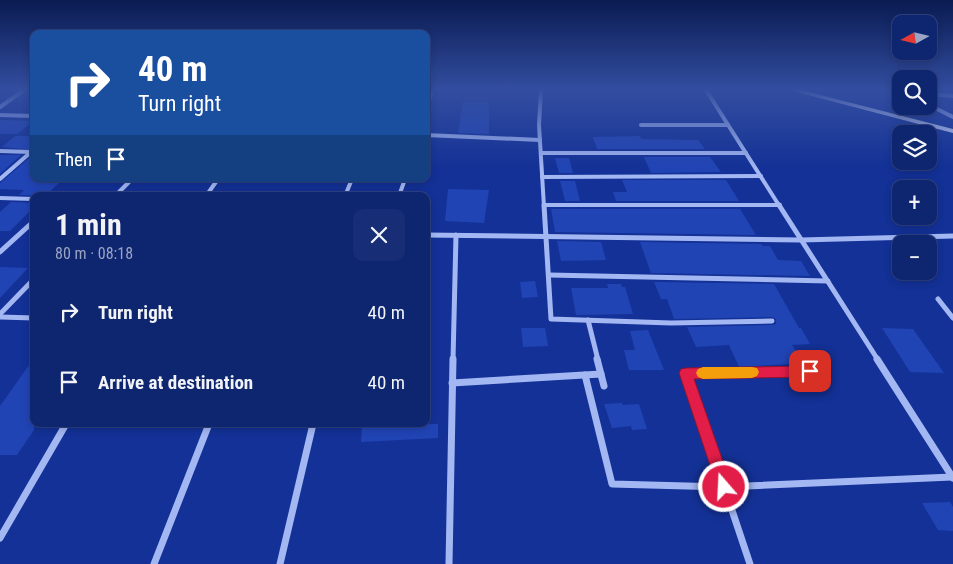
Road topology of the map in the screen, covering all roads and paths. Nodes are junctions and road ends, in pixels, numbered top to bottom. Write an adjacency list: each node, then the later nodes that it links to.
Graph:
1 (540, 116): 8 (street)
2 (723, 116): 5 (street)
3 (895, 116): 6 (main road)
4 (641, 125): 5 (street)
5 (728, 125): 12 (street)
6 (953, 131)
7 (430, 135): 8 (street)
8 (540, 140): 11 (street)
9 (0, 151): 10 (street)
10 (30, 153)
11 (541, 153): 12 (street); 14 (street)
12 (746, 154): 15 (street)
13 (30, 155): 16 (street)
14 (542, 176): 15 (street); 21 (street)
15 (761, 176): 22 (street)
16 (0, 179)
17 (129, 182): 18 (street)
18 (119, 192)
19 (0, 198): 20 (street)
20 (30, 199)
21 (544, 205): 22 (street); 27 (street)
22 (780, 206): 28 (street)
23 (30, 225): 29 (street)
24 (430, 234): 25 (street)
25 (456, 235): 27 (street); 42 (street)
26 (953, 236): 28 (street)
27 (547, 237): 28 (street); 30 (street)
28 (801, 240): 31 (street)
29 (0, 252)
30 (549, 275): 31 (street); 37 (street)
31 (828, 282): 47 (street)
32 (30, 283): 34 (street)
33 (938, 299): 36 (street)
34 (0, 315): 35 (street)
35 (30, 318)
36 (953, 318)
37 (588, 320): 38 (street); 40 (street)
38 (772, 321)
39 (810, 371): 48 (street)
40 (601, 374): 41 (street); 43 (street)
41 (585, 375): 42 (street); 48 (street)
42 (452, 383): 52 (street)
43 (604, 386)
44 (64, 427): 49 (street)
45 (208, 427): 50 (street)
46 (312, 427): 51 (street)
47 (953, 477): 48 (street)
48 (724, 487): 53 (street)
49 (0, 538)
50 (154, 564)
51 (280, 564)
52 (449, 564)
53 (750, 564)

